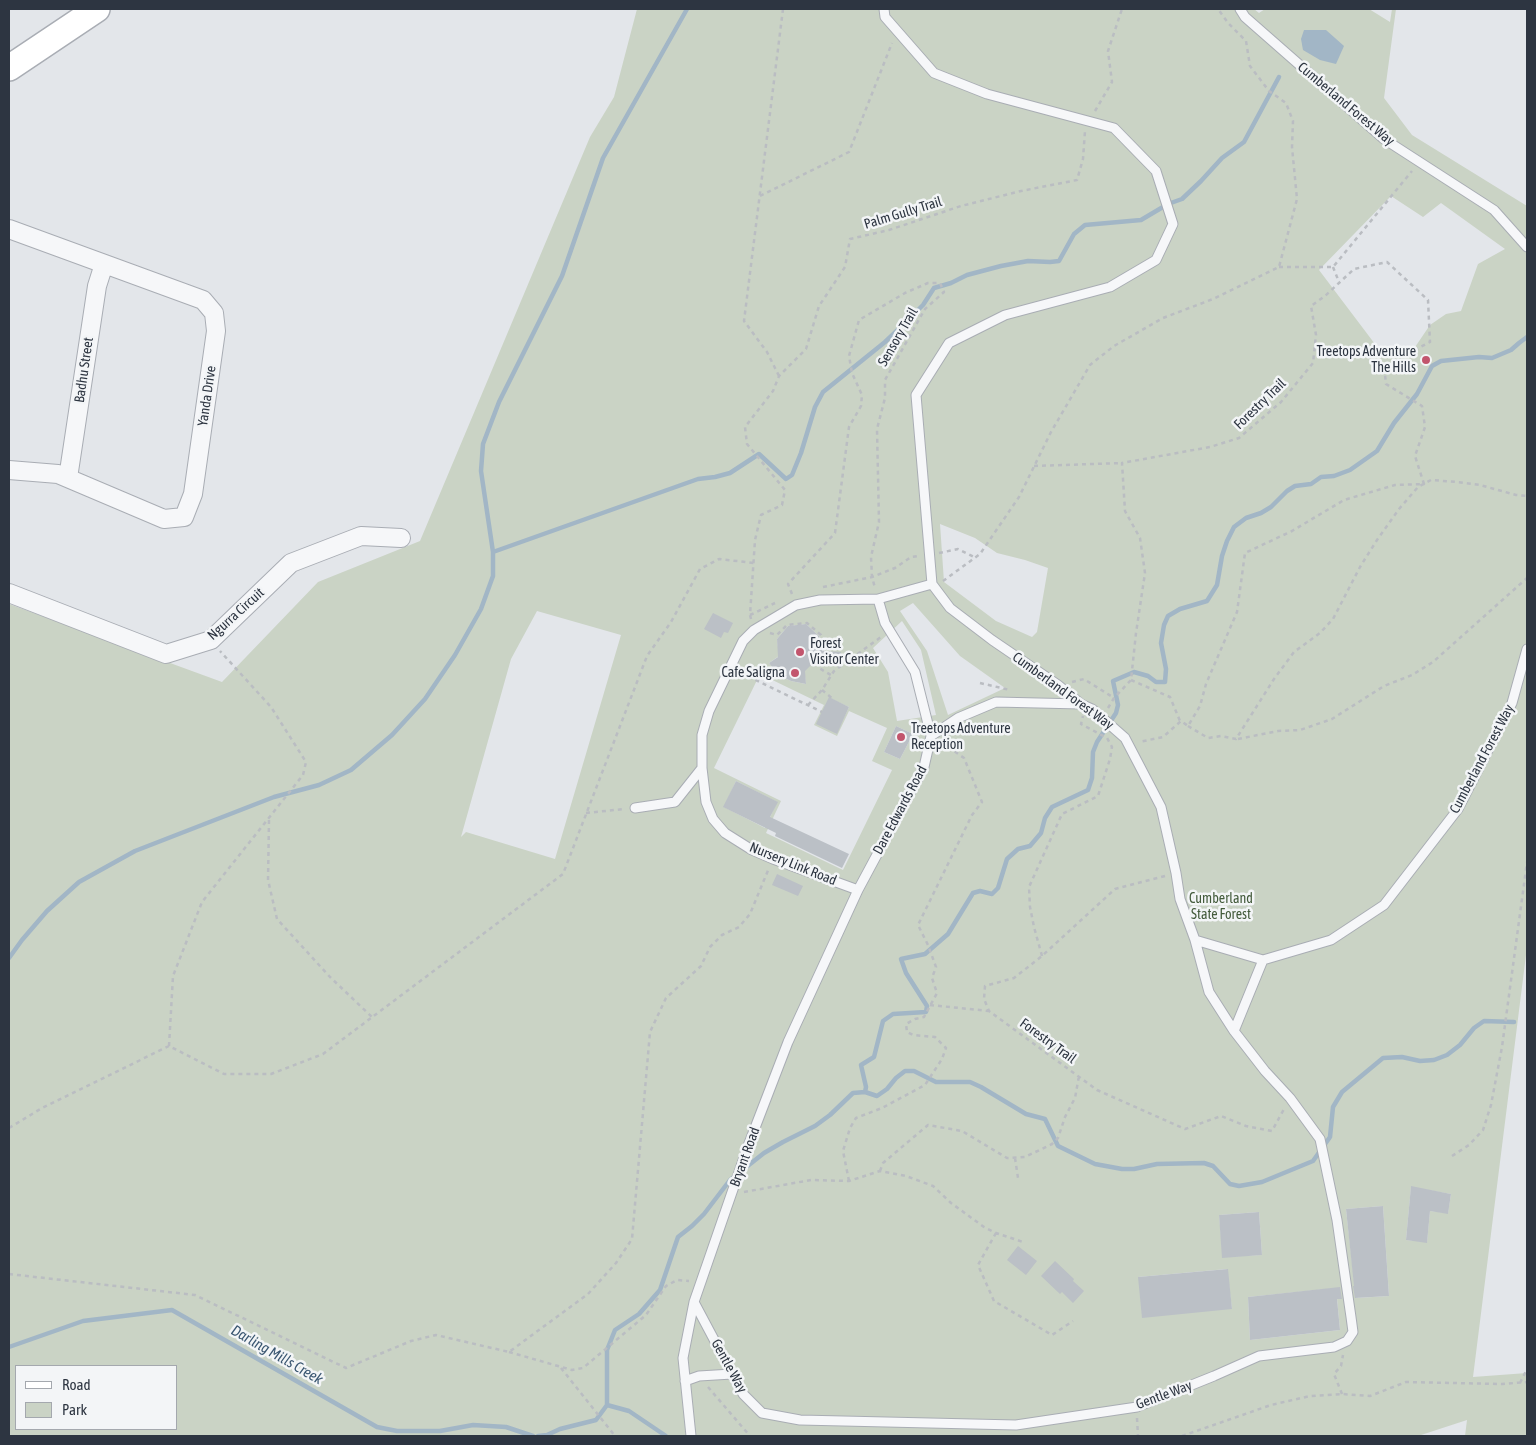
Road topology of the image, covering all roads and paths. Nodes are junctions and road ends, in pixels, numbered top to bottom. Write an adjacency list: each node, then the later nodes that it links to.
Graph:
1 (97, 9): 8 (street)
2 (783, 9): 11 (path)
3 (884, 9): 7 (lane)
4 (1122, 9): 9 (path)
5 (1218, 9): 15 (path)
6 (1240, 9): 10 (lane, Cumberland Forest Way)
7 (897, 31): 9 (lane); 11 (path)
8 (9, 68)
9 (1086, 121): 18 (path, Palm Gully Trail); 26 (lane)
10 (1420, 162): 13 (lane, Cumberland Forest Way); 16 (path)
11 (760, 196): 18 (path)
12 (9, 229): 14 (street, Yanda Drive)
13 (1527, 247)
14 (104, 264): 22 (street, Badhu Street); 22 (street, Yanda Drive)
15 (1279, 267): 16 (path); 20 (path)
16 (1333, 267): 17 (path)
17 (1339, 283): 19 (path, Forestry Trail); 23 (path, Forestry Trail)
18 (779, 376): 28 (path, Palm Gully Trail)
19 (1122, 463): 20 (path); 44 (path)
20 (1034, 466): 27 (path)
21 (9, 470): 22 (street, Yanda Drive)
22 (68, 478)
23 (1424, 484): 24 (path); 57 (path); 59 (path)
24 (1527, 496)
25 (401, 538): 40 (street, Ngurra Circuit)
26 (929, 555): 27 (path); 29 (path); 31 (lane)
27 (976, 558): 31 (path)
28 (754, 563): 37 (path, Palm Gully Trail); 63 (path)
29 (872, 577): 32 (path); 34 (path, Sensory Trail); 36 (path, Sensory Trail)
30 (1527, 578): 59 (path)
31 (932, 584): 34 (lane, Nursery Link Road); 46 (lane, Cumberland Forest Way)
32 (818, 588)
33 (9, 593): 40 (street, Ngurra Circuit)
34 (878, 599): 36 (lane, Nursery Link Road); 39 (lane)
35 (775, 603): 37 (path)
36 (796, 605): 38 (lane, Nursery Link Road)
37 (750, 615): 38 (path, Palm Gully Trail)
38 (755, 629): 42 (lane, Nursery Link Road); 43 (path)
39 (890, 630): 43 (path); 58 (lane)
40 (210, 640): 64 (path)
41 (1527, 649): 71 (lane, Cumberland Forest Way)
42 (730, 668): 53 (path); 61 (lane, Nursery Link Road)
43 (831, 676): 47 (path)
44 (1132, 680): 49 (path); 56 (path)
45 (980, 682): 48 (path)
46 (1058, 685): 49 (path); 51 (lane, Cumberland Forest Way)
47 (822, 690): 50 (path); 53 (path)
48 (1016, 691)
49 (1114, 698): 52 (path)
50 (833, 699)
51 (1081, 704): 54 (lane, Cumberland Forest Way); 58 (lane)
52 (1111, 704)
53 (808, 705): 55 (path)
54 (1092, 709): 60 (lane, Cumberland Forest Way); 70 (path)
55 (822, 712)
56 (1180, 722): 57 (path); 60 (path)
57 (1188, 726): 59 (path)
58 (931, 736): 68 (lane, Dare Edwards Road); 72 (path)
59 (1236, 739)
60 (1127, 741): 67 (lane, Cumberland Forest Way)
61 (702, 768): 62 (lane); 65 (lane, Nursery Link Road)
62 (635, 808): 63 (path)
63 (586, 813): 74 (path)
64 (269, 819): 74 (path); 76 (path)
65 (773, 859): 68 (lane, Nursery Link Road); 93 (path)
66 (1527, 862): 80 (path)
67 (1176, 873): 69 (lane, Cumberland Forest Way); 70 (path)
68 (858, 890): 85 (lane, Bryant Road)
69 (1195, 940): 71 (lane); 75 (lane, Cumberland Forest Way)
70 (1042, 956): 73 (path)
71 (1263, 960): 75 (lane)
72 (930, 1005): 73 (path); 84 (path)
73 (989, 1011): 77 (path, Forestry Trail)
74 (372, 1017): 76 (path)
75 (1234, 1031): 78 (lane)
76 (169, 1046): 79 (path)
77 (1079, 1076): 78 (path); 81 (path, Forestry Trail)
78 (1290, 1098): 92 (lane)
79 (9, 1128)
80 (1452, 1156)
81 (1015, 1158): 82 (path); 83 (path)
82 (880, 1171): 84 (path); 86 (path)
83 (1018, 1178)
84 (850, 1181): 85 (path)
85 (733, 1191): 89 (lane, Bryant Road)
86 (996, 1233): 87 (path); 91 (path)
87 (1023, 1242)
88 (9, 1274): 93 (path)
89 (701, 1282): 90 (lane, Bryant Road); 94 (path)
90 (694, 1302): 96 (lane, Gentle Way); 98 (lane, Bryant Road)
91 (1073, 1321)
92 (1347, 1342): 101 (path); 102 (lane, Gentle Way)
93 (508, 1352): 94 (path)
94 (560, 1367): 104 (path)
95 (1527, 1369): 100 (path)
96 (732, 1374): 97 (lane); 102 (lane, Gentle Way)
97 (699, 1376): 98 (lane); 105 (path)
98 (685, 1381): 103 (lane, Bryant Road)
99 (1527, 1382): 100 (path)
100 (1520, 1383): 101 (path)
101 (1342, 1394): 107 (path)
102 (1137, 1407): 106 (path)
103 (690, 1433)
104 (616, 1436)
105 (750, 1436)
106 (1138, 1436)
107 (1182, 1436)

